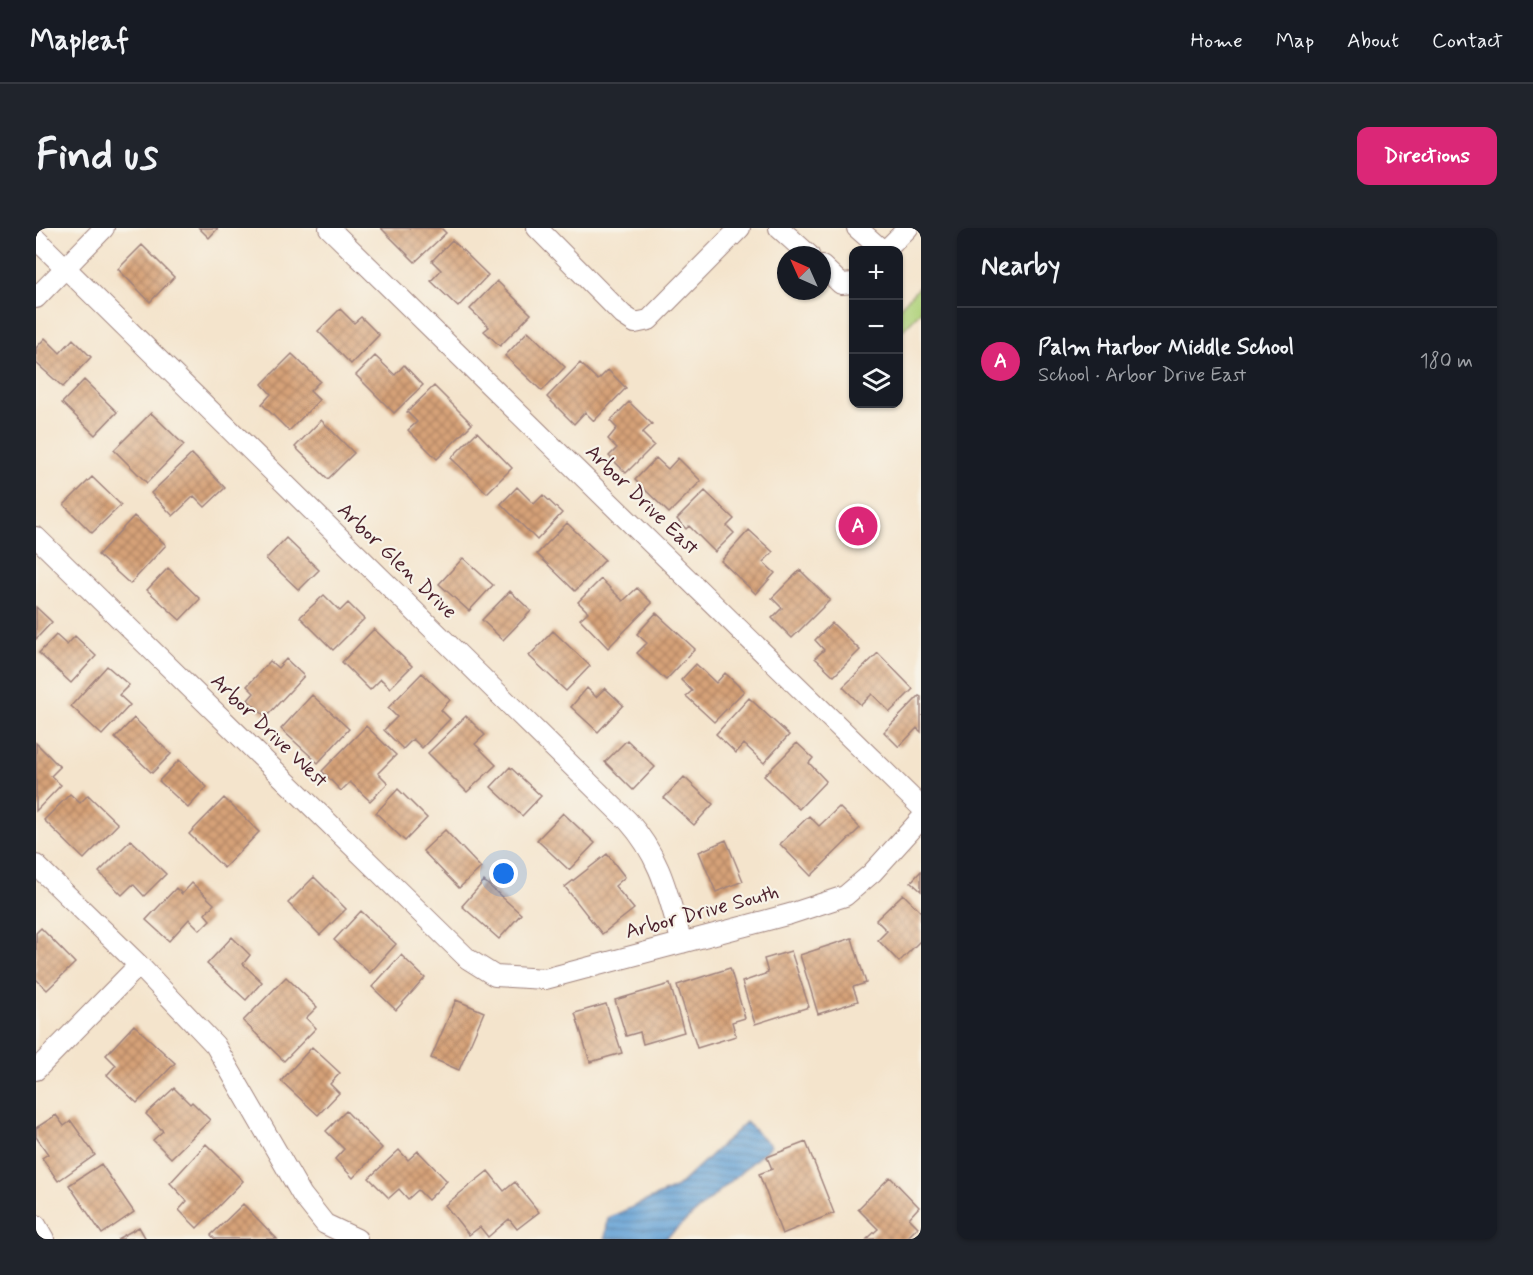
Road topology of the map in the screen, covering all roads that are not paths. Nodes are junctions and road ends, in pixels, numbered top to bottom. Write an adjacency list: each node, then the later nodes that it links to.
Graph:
1 (104, 228): 12 (street)
2 (329, 228): 17 (street, Arbor Drive East)
3 (537, 228): 4 (street)
4 (741, 228)
5 (779, 228): 9 (street)
6 (857, 228): 10 (street)
7 (908, 228): 11 (street)
8 (36, 239): 12 (street, Arbor Glen Drive)
9 (799, 246)
10 (879, 246)
11 (888, 246)
12 (64, 268): 15 (street); 20 (street, Arbor Glen Drive)
13 (831, 274): 14 (street)
14 (849, 283)
15 (36, 298)
16 (36, 537): 21 (street, Arbor Drive West)
17 (921, 807)
18 (921, 819): 20 (street, Arbor Drive South)
19 (36, 865): 22 (street)
20 (682, 943): 21 (street, Arbor Drive South)
21 (468, 960)
22 (139, 965): 23 (street); 26 (street)
23 (36, 1071)
24 (36, 1225): 25 (street)
25 (44, 1239)
26 (357, 1239)

